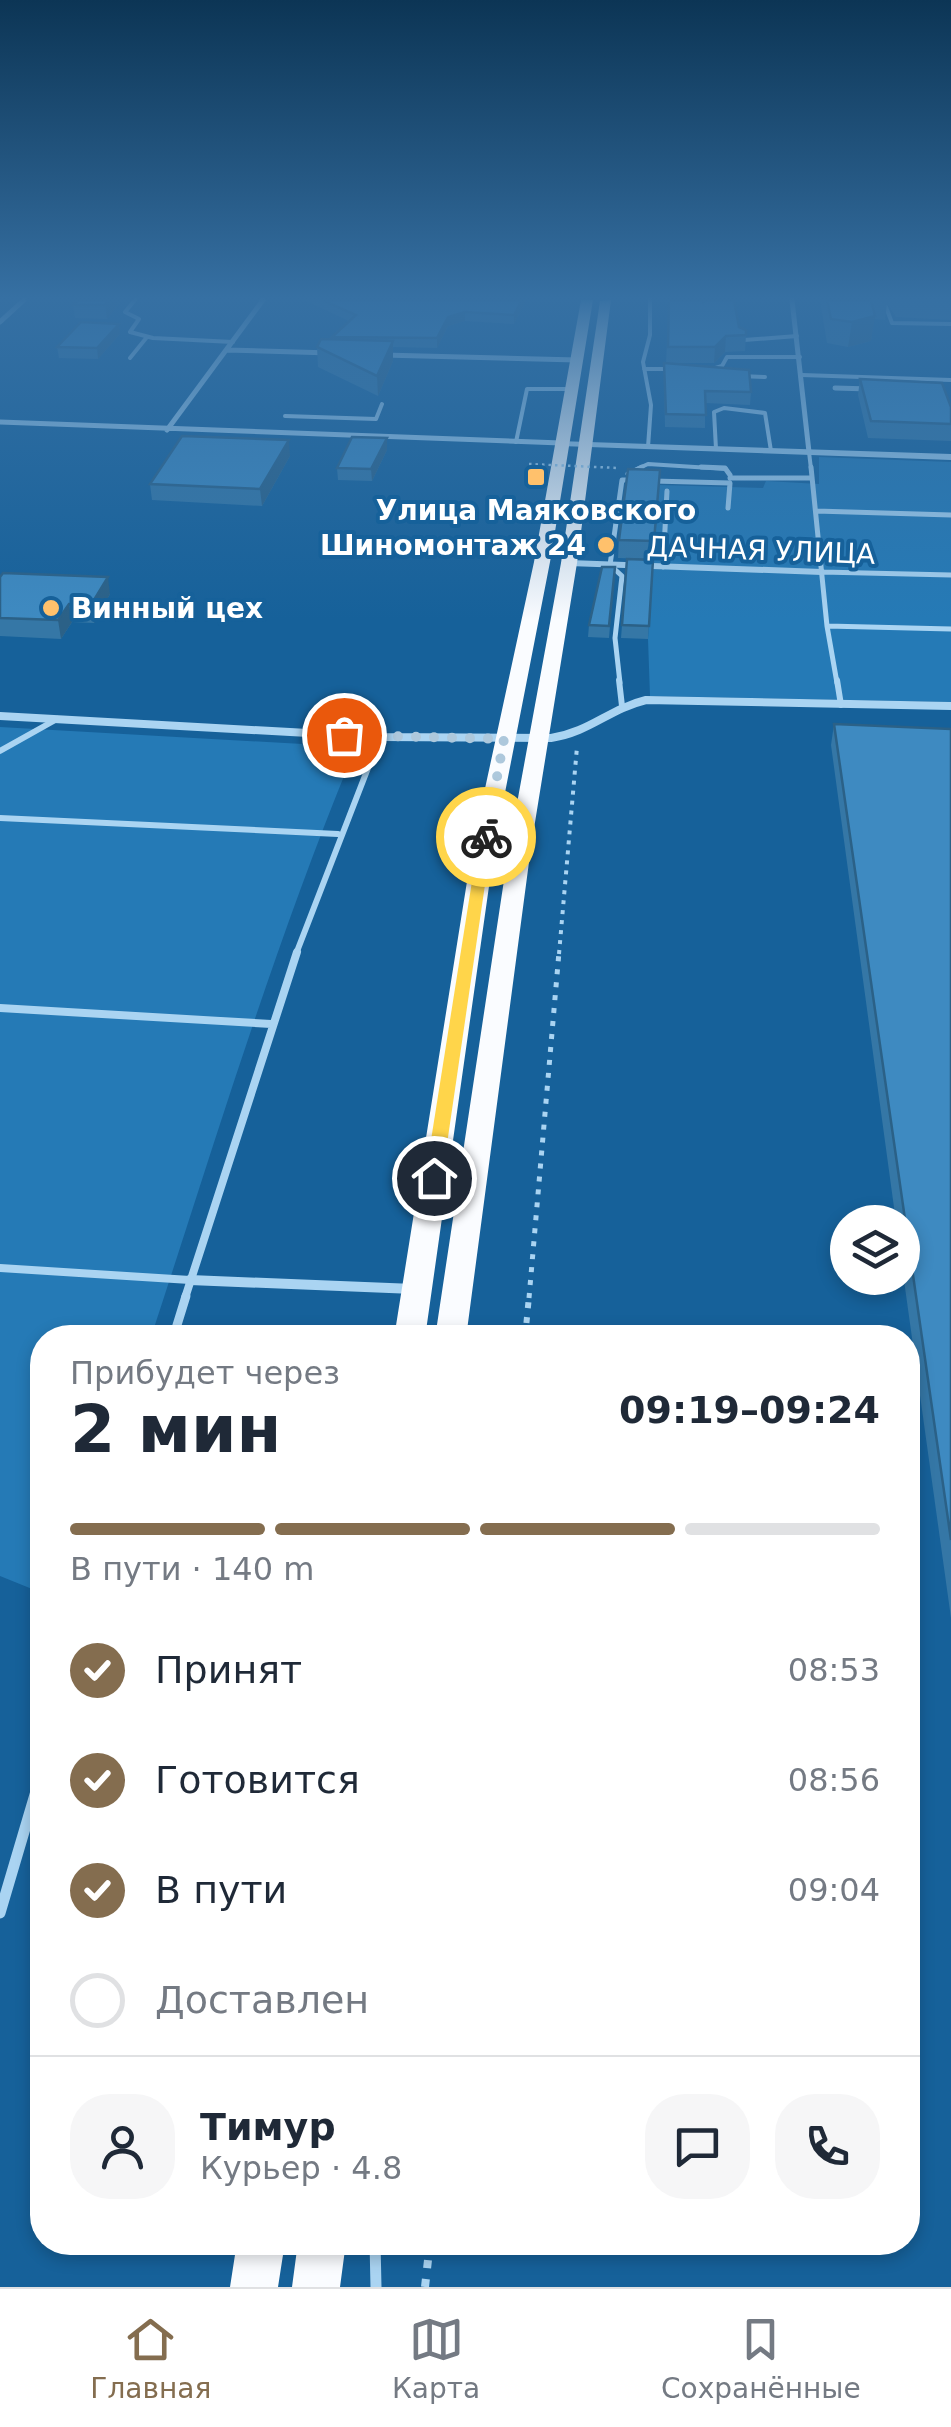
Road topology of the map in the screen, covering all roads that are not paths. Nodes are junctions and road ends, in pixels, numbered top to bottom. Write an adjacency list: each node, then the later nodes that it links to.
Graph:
1 (184, 407): 11 (street)
2 (381, 407): 9 (lane)
3 (523, 407): 13 (lane)
4 (568, 407): 14 (highway)
5 (591, 407): 15 (highway)
6 (652, 407): 16 (lane)
7 (805, 407): 19 (street)
8 (285, 416): 9 (lane)
9 (316, 417): 12 (lane)
10 (0, 422): 11 (street)
11 (167, 430): 12 (street)
12 (311, 435): 13 (street)
13 (516, 442): 14 (street)
14 (562, 443): 15 (street); 43 (highway)
15 (586, 444): 16 (street); 29 (highway)
16 (648, 446): 17 (street)
17 (716, 449): 18 (street); 18 (lane)
18 (771, 451): 19 (street)
19 (809, 452): 20 (street); 22 (lane)
20 (951, 457)
21 (730, 475): 22 (lane); 23 (lane); 24 (lane)
22 (812, 478): 27 (lane)
23 (622, 480): 24 (lane); 30 (lane)
24 (730, 483): 26 (lane)
25 (667, 491): 31 (lane)
26 (728, 508)
27 (816, 511): 28 (lane); 32 (lane)
28 (951, 515)
29 (569, 563): 30 (street, ДАЧНАЯ УЛИЦА); 42 (highway)
30 (610, 564): 31 (street, ДАЧНАЯ УЛИЦА); 36 (lane)
31 (663, 566): 32 (street, ДАЧНАЯ УЛИЦА)
32 (822, 572): 33 (lane, ДАЧНАЯ УЛИЦА); 34 (lane)
33 (951, 575)
34 (827, 626): 35 (lane); 37 (lane)
35 (951, 629)
36 (622, 706): 37 (street); 42 (street)
37 (841, 706): 38 (street)
38 (951, 706)
39 (0, 716): 40 (street)
40 (57, 719): 41 (street); 44 (lane)
41 (380, 736): 43 (street); 46 (lane)
42 (539, 738): 43 (street); 54 (highway)
43 (504, 739): 51 (highway)
44 (0, 750)
45 (0, 818): 46 (lane)
46 (338, 834): 48 (lane)
47 (0, 1008): 48 (lane)
48 (271, 1024): 50 (lane)
49 (0, 1268): 50 (lane)
50 (190, 1280): 51 (street); 52 (lane)
51 (416, 1289): 53 (highway)
52 (176, 1325)
53 (411, 1325)
54 (452, 1325)
55 (30, 1812): 56 (lane)
56 (0, 1913)
57 (259, 2255): 60 (highway)
58 (320, 2255): 61 (highway)
59 (376, 2255): 62 (lane)
60 (254, 2287)
61 (316, 2287)
62 (376, 2287)

